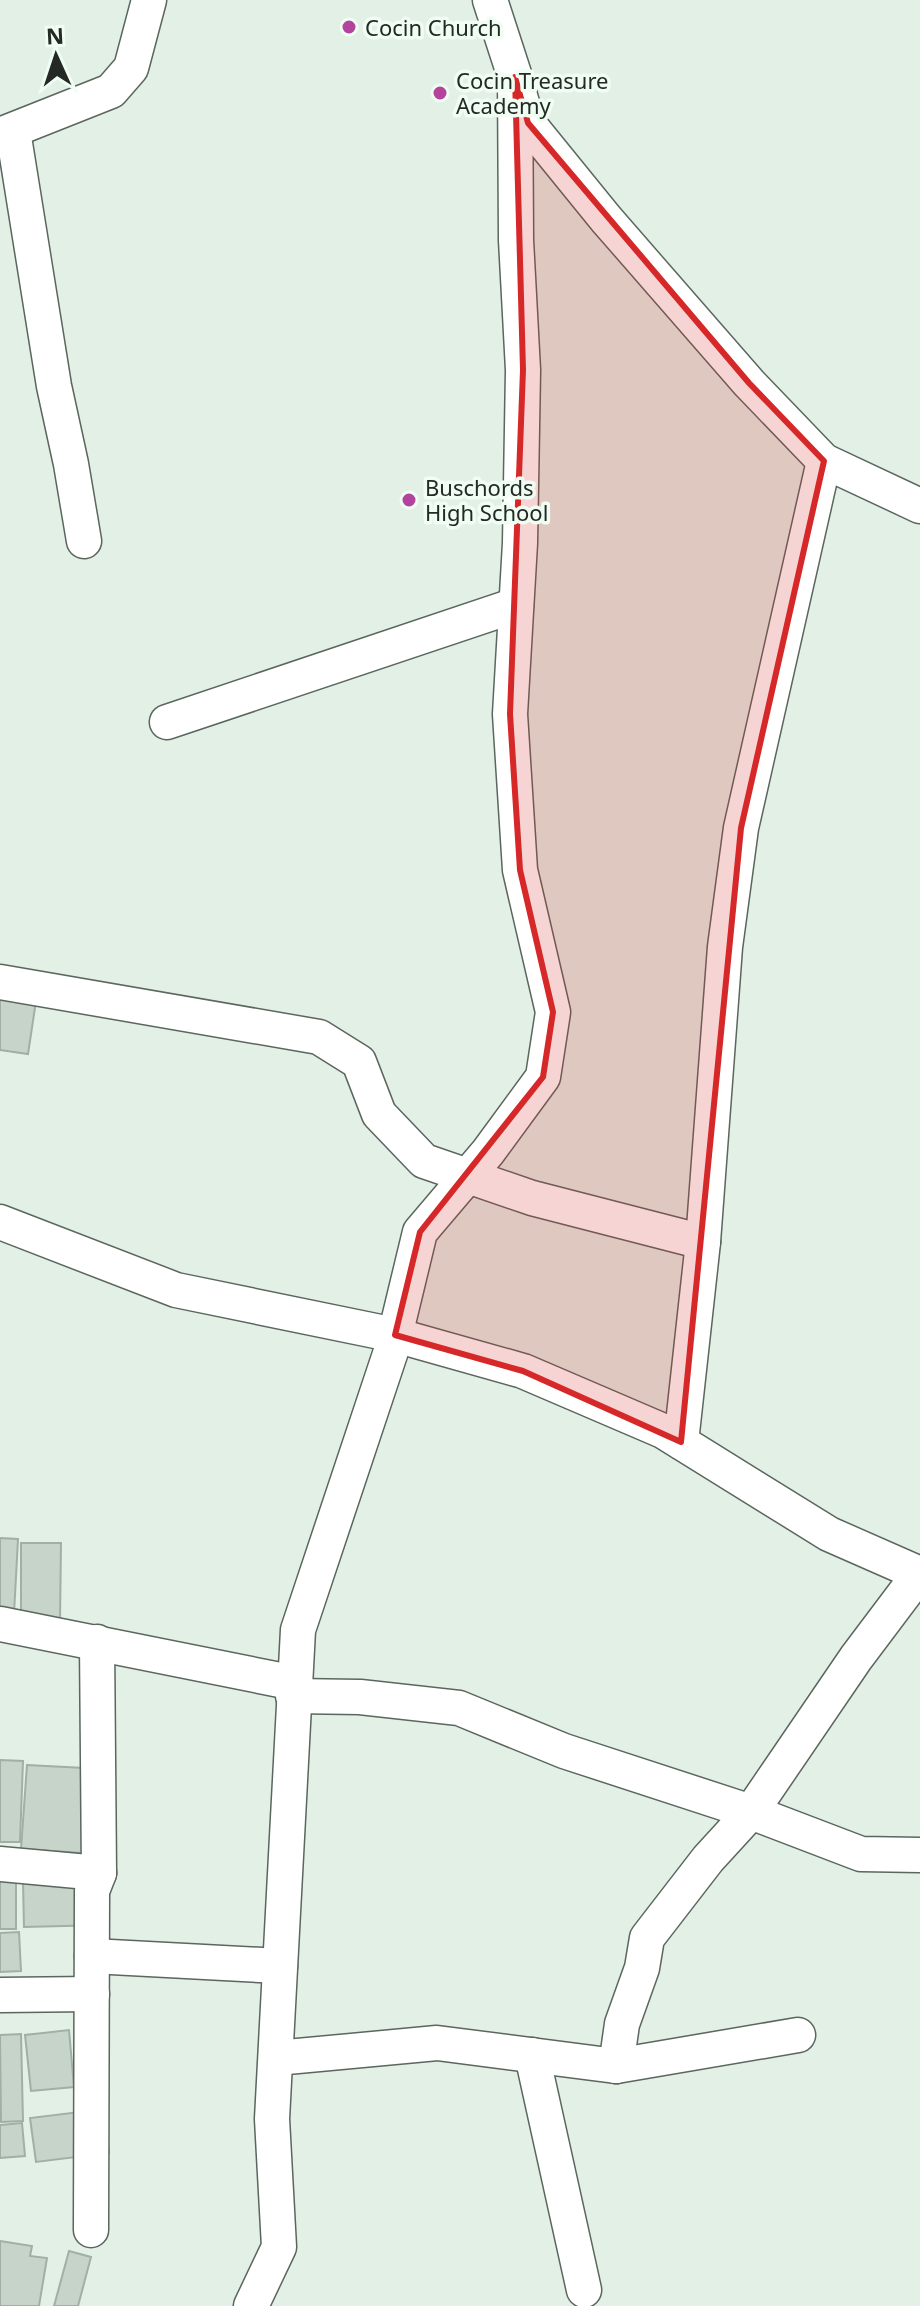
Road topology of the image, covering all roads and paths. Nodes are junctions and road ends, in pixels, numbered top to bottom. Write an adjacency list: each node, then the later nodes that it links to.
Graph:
1 (149, 0): 4 (street)
2 (490, 0): 3 (street)
3 (515, 77): 5 (street); 8 (street)
4 (7, 133): 7 (street)
5 (824, 461): 6 (street); 13 (street)
6 (920, 506)
7 (84, 541)
8 (516, 605): 9 (street); 11 (street)
9 (167, 722)
10 (0, 982): 11 (street)
11 (467, 1175): 13 (street); 14 (street)
12 (0, 1222): 14 (street)
13 (703, 1242): 15 (street)
14 (395, 1335): 15 (street); 19 (street)
15 (681, 1442): 16 (street)
16 (920, 1574): 20 (street)
17 (0, 1624): 18 (street)
18 (97, 1642): 19 (street); 23 (street)
19 (294, 1689): 20 (street); 25 (street)
20 (751, 1812): 21 (street); 31 (street)
21 (919, 1857)
22 (0, 1864): 23 (street)
23 (99, 1873): 24 (street)
24 (92, 1956): 25 (street); 26 (street)
25 (280, 1966): 30 (street)
26 (92, 1994): 27 (street); 32 (street)
27 (0, 1995)
28 (798, 2035): 31 (street)
29 (532, 2055): 30 (street); 31 (street); 33 (street)
30 (276, 2058): 34 (street)
31 (616, 2066)
32 (91, 2230)
33 (584, 2290)
34 (251, 2306)

